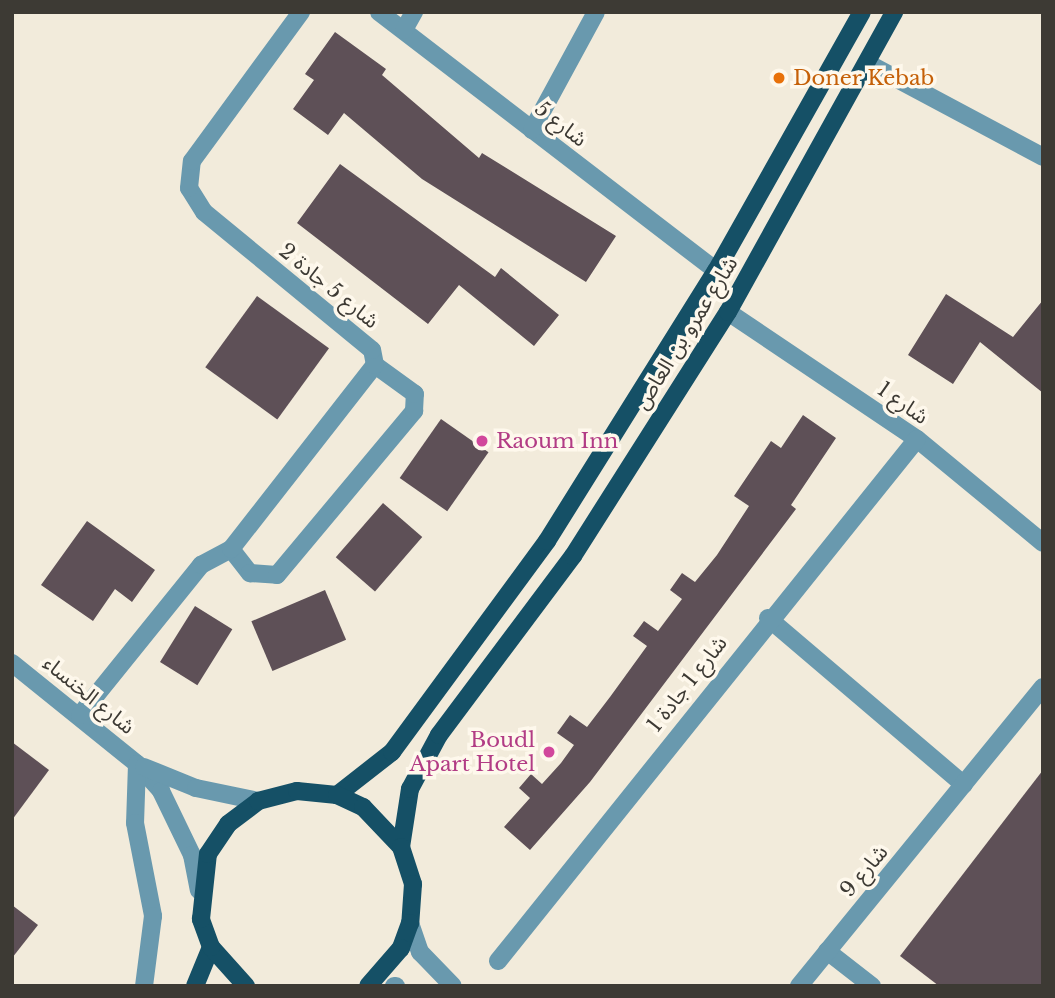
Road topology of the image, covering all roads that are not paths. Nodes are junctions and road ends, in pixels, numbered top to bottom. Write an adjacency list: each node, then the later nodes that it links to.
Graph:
1 (301, 12): 13 (street, شارع 5 جادة 2)
2 (379, 12): 7 (street, شارع 5)
3 (414, 12): 7 (street)
4 (596, 12): 9 (street)
5 (862, 12): 11 (main road, شارع عمرو بن العاص)
6 (894, 12): 8 (main road, شارع عمرو بن العاص)
7 (404, 30): 9 (street, شارع 5)
8 (869, 64): 10 (street); 12 (main road, شارع عمرو بن العاص)
9 (532, 130): 11 (street, شارع 5)
10 (1043, 157)
11 (716, 271): 23 (main road, شارع عمرو بن العاص)
12 (729, 312): 14 (street, شارع 1); 25 (main road, شارع عمرو بن العاص)
13 (375, 365): 16 (street); 16 (street)
14 (917, 439): 15 (street, شارع 1); 17 (street, شارع 1 جادة 1)
15 (1043, 543)
16 (231, 549): 20 (street)
17 (768, 618): 22 (street); 30 (street, شارع 1 جادة 1)
18 (12, 663): 20 (street, شارع الخنساء)
19 (1043, 687): 22 (street, شارع 9)
20 (79, 715): 21 (street, شارع الخنساء)
21 (137, 764): 24 (street, شارع الخنساء); 26 (street, شارع الخنساء); 31 (street)
22 (964, 785): 29 (street, شارع 9)
23 (337, 795): 24 (main road); 25 (main road)
24 (258, 802): 26 (main road)
25 (401, 847): 27 (main road)
26 (199, 890): 28 (main road)
27 (410, 923): 34 (main road); 35 (street)
28 (211, 947): 32 (main road); 33 (main road)
29 (827, 951): 36 (street, شارع 9); 37 (street)
30 (498, 961)
31 (144, 986)
32 (195, 986)
33 (246, 986)
34 (368, 986)
35 (453, 986)
36 (799, 986)
37 (872, 986)

